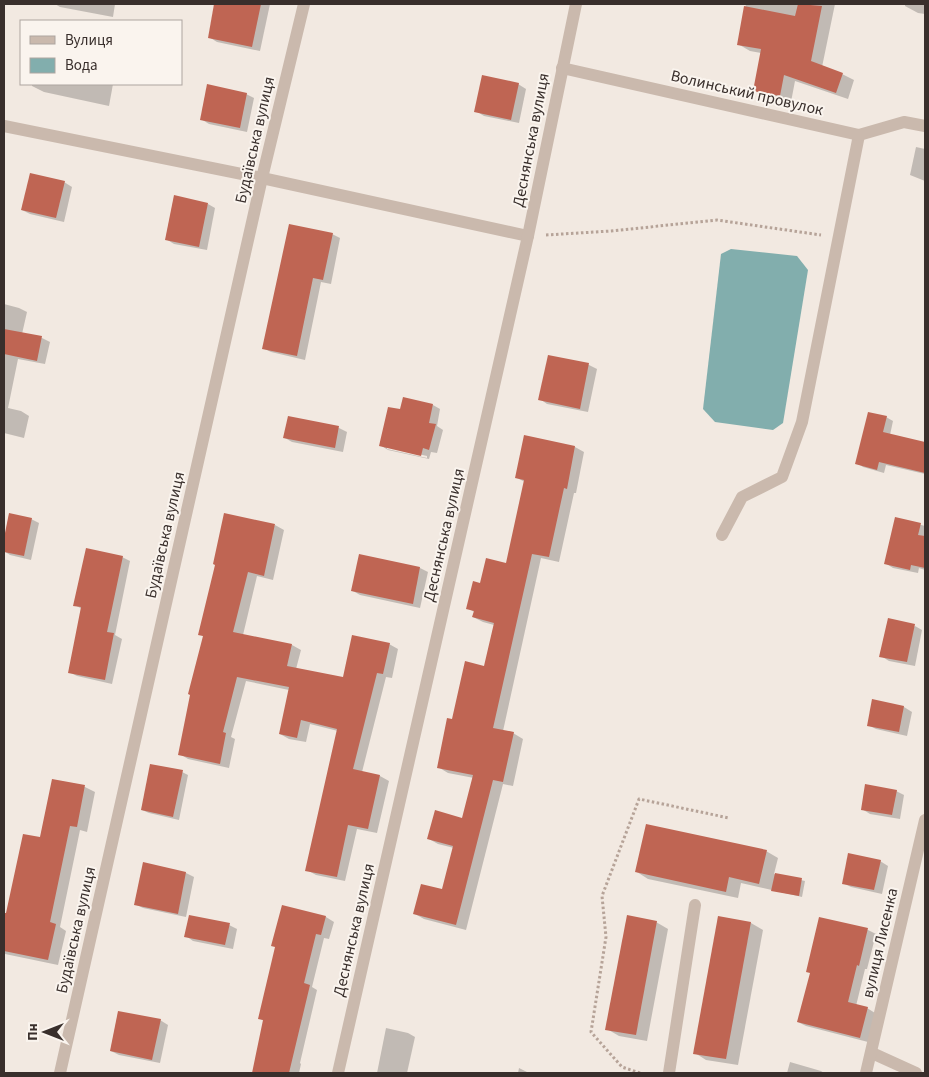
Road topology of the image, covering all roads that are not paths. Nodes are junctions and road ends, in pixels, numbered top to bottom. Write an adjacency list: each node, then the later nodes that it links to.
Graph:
1 (304, 4): 7 (street, Будаївська вулиця)
2 (576, 4): 3 (street, Деснянська вулиця)
3 (562, 68): 6 (street, Волинський провулок); 8 (street, Деснянська вулиця)
4 (4, 126): 7 (street)
5 (925, 126): 6 (street, Волинський провулок)
6 (859, 135): 9 (street)
7 (262, 178): 8 (street); 13 (street, Будаївська вулиця)
8 (528, 236): 14 (street, Деснянська вулиця)
9 (722, 535)
10 (925, 820): 12 (street, вулиця Лисенка)
11 (695, 905): 15 (street)
12 (872, 1053): 16 (street, вулиця Лисенка); 17 (street)
13 (60, 1073)
14 (338, 1073)
15 (669, 1073)
16 (866, 1073)
17 (916, 1073)

